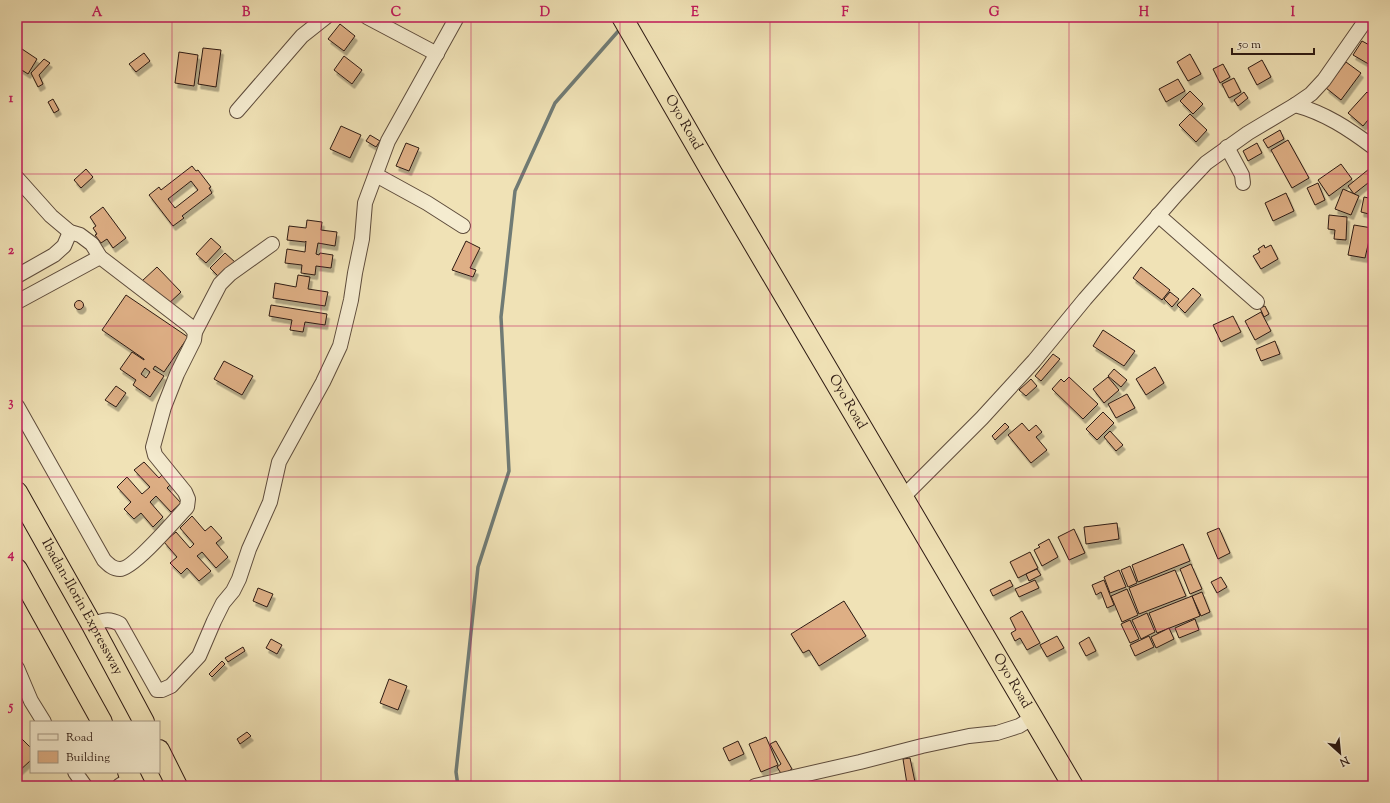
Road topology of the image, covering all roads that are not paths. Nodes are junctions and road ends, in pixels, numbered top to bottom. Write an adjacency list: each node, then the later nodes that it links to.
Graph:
1 (326, 17): 8 (street)
2 (367, 17): 6 (street)
3 (458, 17): 6 (street)
4 (622, 17): 25 (highway, Oyo Road)
5 (1368, 17): 7 (street)
6 (437, 54): 11 (street)
7 (1295, 105): 9 (street); 10 (street)
8 (237, 111)
9 (1227, 146): 13 (street); 14 (street)
10 (1373, 147)
11 (376, 175): 15 (street); 27 (street)
12 (17, 178): 16 (street)
13 (1243, 183)
14 (1158, 215): 21 (street); 25 (street)
15 (463, 226)
16 (70, 232): 18 (street); 19 (street)
17 (272, 244): 22 (street)
18 (100, 257): 20 (street); 22 (street)
19 (17, 276)
20 (17, 302)
21 (1257, 302)
22 (195, 332): 23 (street)
23 (17, 406)
24 (17, 492): 27 (highway, Ibadan-Ilorin Expressway)
25 (903, 497): 29 (highway, Oyo Road)
26 (17, 569): 31 (highway)
27 (92, 625): 32 (highway, Ibadan-Ilorin Expressway)
28 (17, 668): 30 (street)
29 (1032, 718): 37 (street); 38 (highway, Oyo Road)
30 (43, 721)
31 (101, 721)
32 (143, 721)
33 (160, 752): 36 (highway)
34 (76, 773): 35 (street)
35 (85, 786)
36 (178, 786)
37 (755, 786)
38 (1073, 786)

